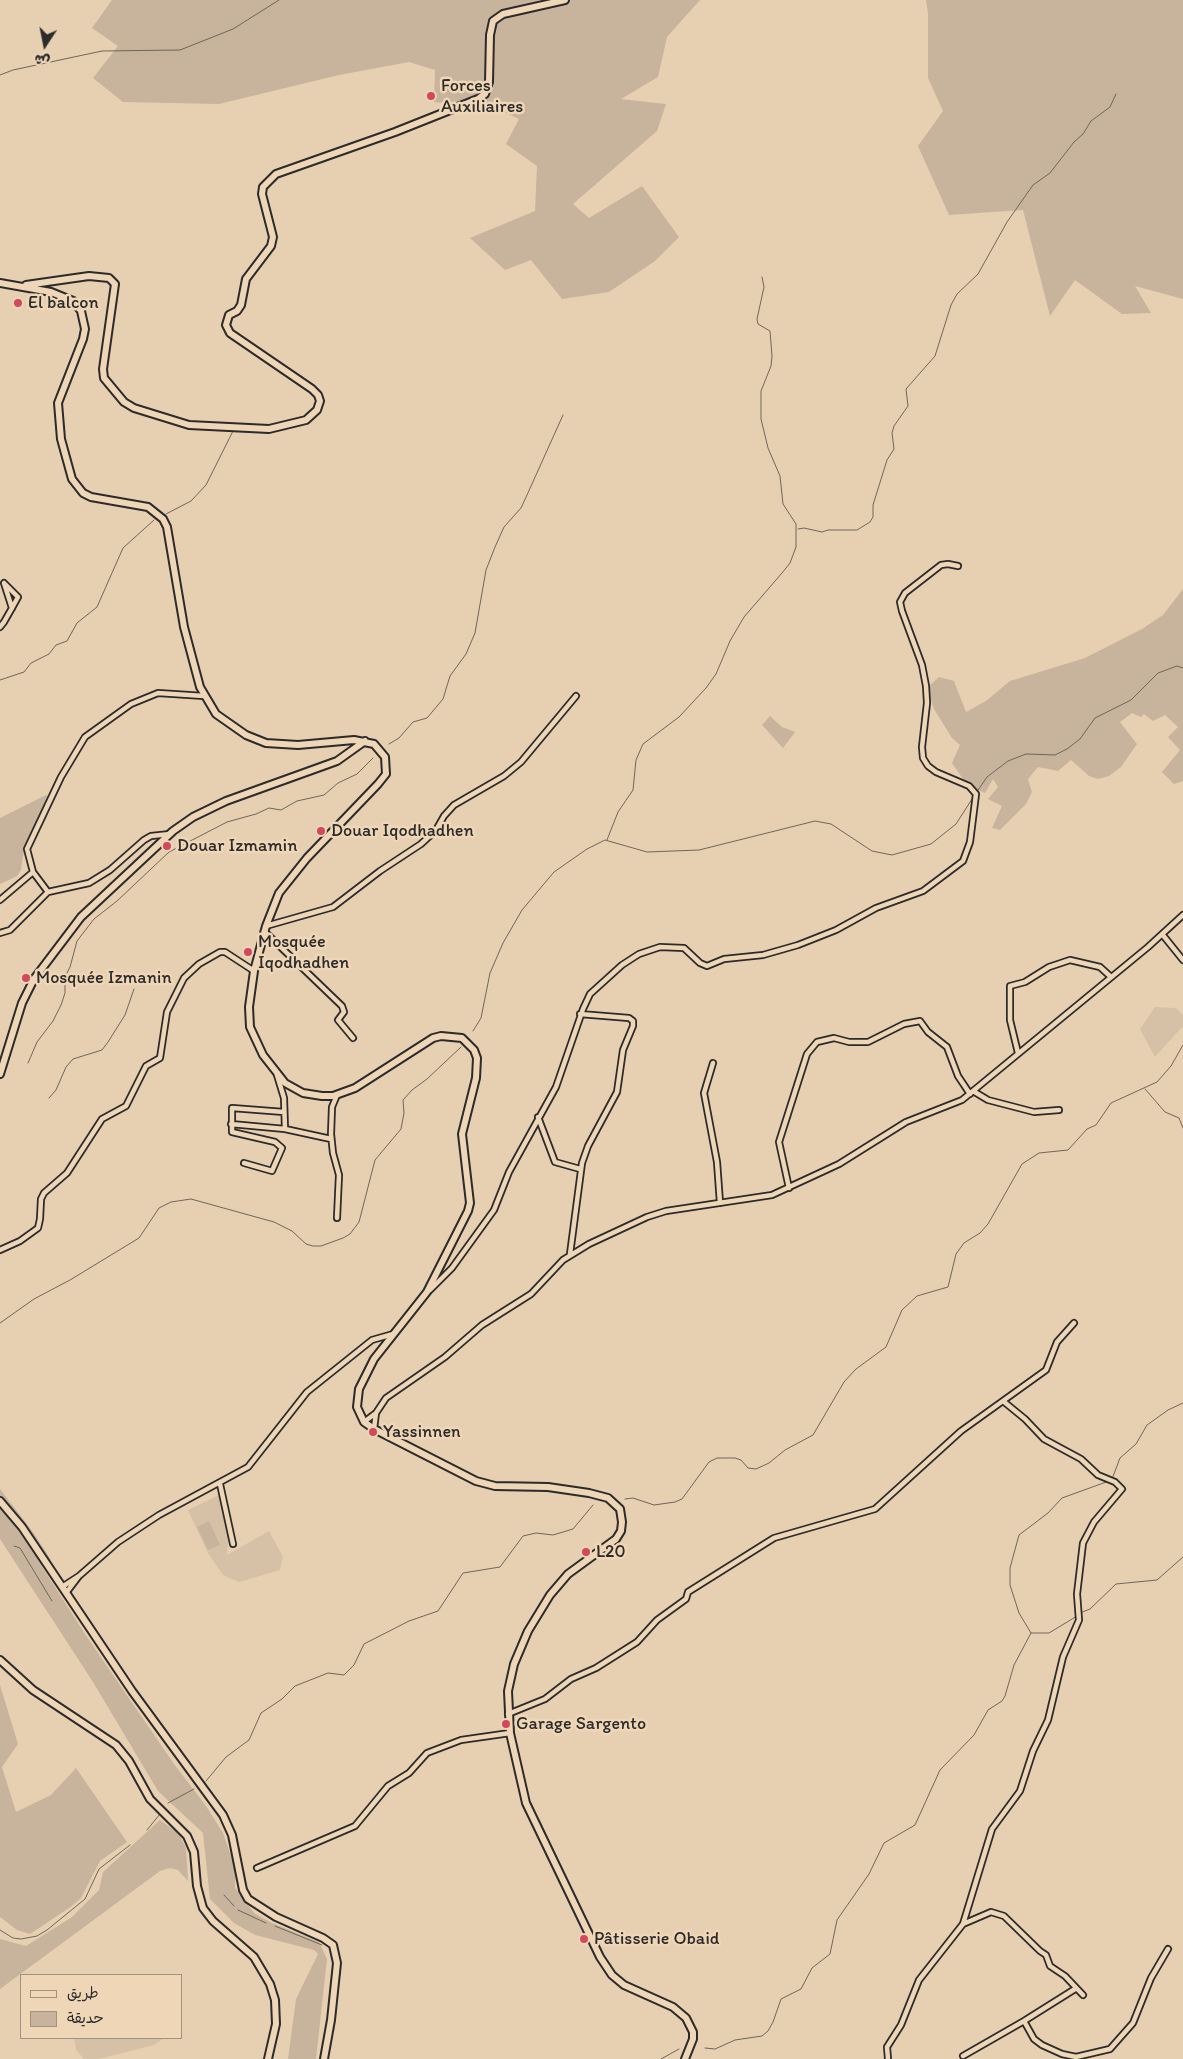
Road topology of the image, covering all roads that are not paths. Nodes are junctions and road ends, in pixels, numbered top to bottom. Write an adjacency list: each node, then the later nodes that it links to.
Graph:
1 (565, 0): 3 (street)
2 (0, 284): 3 (street)
3 (17, 286): 7 (street)
4 (958, 566): 23 (street)
5 (12, 608): 5 (street); 6 (street)
6 (0, 626)
7 (204, 696): 9 (street); 11 (street)
8 (576, 696): 17 (street)
9 (365, 741): 10 (street); 17 (street)
10 (170, 834): 12 (street); 27 (street)
11 (33, 872): 12 (street); 13 (street)
12 (48, 892): 18 (street)
13 (0, 900)
14 (1183, 915): 15 (street)
15 (1178, 919): 16 (street); 19 (street)
16 (1183, 925)
17 (265, 929): 21 (street); 24 (street)
18 (0, 933)
19 (1162, 934): 20 (street); 22 (street)
20 (1183, 960)
21 (254, 971): 28 (street); 42 (street)
22 (1110, 978): 25 (street); 25 (street)
23 (580, 1014): 33 (street); 38 (street)
24 (353, 1038)
25 (1018, 1053): 29 (street)
26 (713, 1063): 40 (street)
27 (0, 1074)
28 (277, 1075): 30 (street); 32 (street)
29 (971, 1092): 31 (street); 39 (street); 39 (street)
30 (337, 1095): 36 (street); 44 (street)
31 (1059, 1110)
32 (284, 1112): 34 (street); 35 (street)
33 (538, 1117): 38 (street); 44 (street)
34 (231, 1124): 35 (street); 37 (street)
35 (285, 1129): 36 (street)
36 (331, 1138): 41 (street)
37 (244, 1163)
38 (580, 1169): 43 (street)
39 (789, 1188): 40 (street)
40 (720, 1203): 43 (street)
41 (337, 1218)
42 (0, 1250)
43 (570, 1254): 48 (street)
44 (427, 1292): 46 (street)
45 (1074, 1323): 47 (street)
46 (394, 1334): 49 (street); 51 (street)
47 (1002, 1401): 56 (street); 59 (street)
48 (376, 1413): 49 (street); 50 (street)
49 (364, 1422): 50 (street)
50 (374, 1429): 56 (street)
51 (220, 1484): 53 (street); 54 (street)
52 (0, 1501): 54 (street)
53 (233, 1544)
54 (64, 1590): 67 (street)
55 (0, 1660): 66 (street)
56 (508, 1715): 57 (street)
57 (510, 1732): 58 (street); 68 (street)
58 (257, 1868)
59 (963, 1924): 61 (street); 69 (street)
60 (1168, 1949): 65 (street)
61 (1075, 1989): 62 (street); 63 (street)
62 (1083, 1995)
63 (1024, 2022): 64 (street); 65 (street)
64 (962, 2056)
65 (1084, 2058)
66 (268, 2059)
67 (324, 2059)
68 (685, 2059)
69 (888, 2059)

